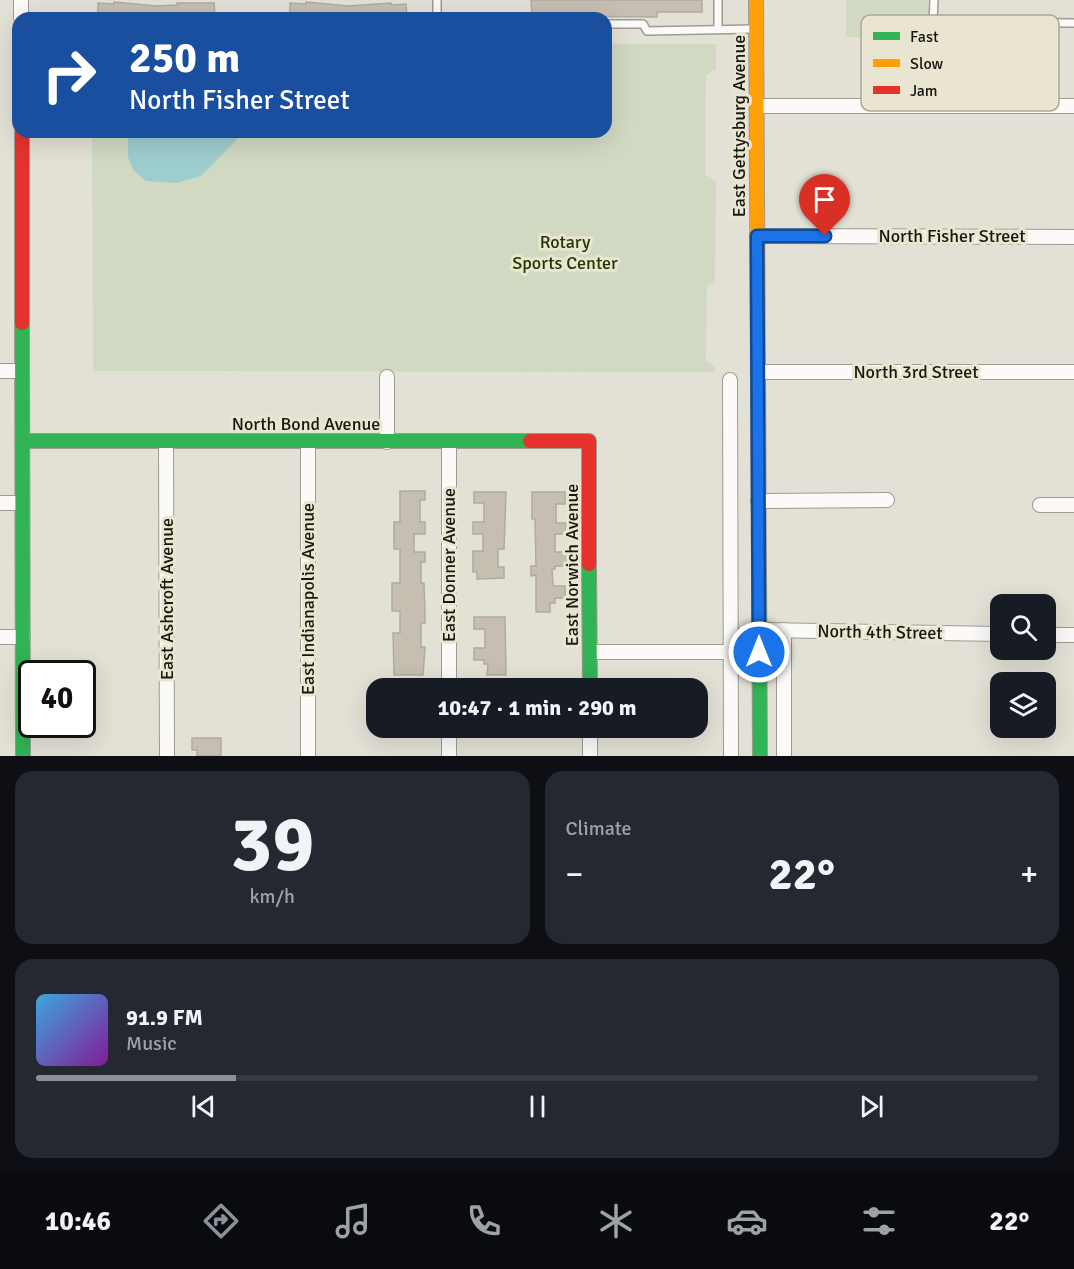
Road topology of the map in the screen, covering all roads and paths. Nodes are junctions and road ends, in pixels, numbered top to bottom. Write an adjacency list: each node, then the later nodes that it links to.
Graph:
1 (718, 0): 8 (lane)
2 (756, 0): 9 (street, East Gettysburg Avenue)
3 (934, 0): 4 (lane)
4 (933, 15)
5 (1059, 23): 6 (lane)
6 (1074, 23)
7 (612, 24): 8 (lane)
8 (718, 29): 9 (lane)
9 (756, 29): 10 (street, East Gettysburg Avenue)
10 (757, 105): 11 (street); 15 (street, East Gettysburg Avenue)
11 (861, 105)
12 (1059, 106): 13 (street)
13 (1074, 106)
14 (22, 138): 18 (street)
15 (757, 236): 16 (street, North Fisher Street); 19 (street, East Gettysburg Avenue)
16 (1074, 237)
17 (0, 371): 18 (street)
18 (22, 371): 23 (street)
19 (758, 372): 20 (street, North 3rd Street); 30 (street, East Gettysburg Avenue)
20 (1074, 372)
21 (387, 377): 27 (street)
22 (730, 380): 42 (street)
23 (23, 441): 25 (street, North Bond Avenue); 32 (street)
24 (589, 441): 28 (street, North Bond Avenue); 43 (street, East Norwich Avenue)
25 (166, 442): 26 (street, North Bond Avenue); 50 (street, East Ashcroft Avenue)
26 (308, 442): 27 (street, North Bond Avenue); 51 (street, East Indianapolis Avenue)
27 (387, 442): 28 (street, North Bond Avenue)
28 (449, 442): 45 (street, East Donner Avenue)
29 (887, 500): 30 (street)
30 (758, 501): 35 (street, East Gettysburg Avenue)
31 (0, 503): 32 (street)
32 (22, 503): 41 (street)
33 (1074, 504): 34 (street)
34 (1040, 505)
35 (759, 630): 36 (street, North 4th Street); 44 (street, East Gettysburg Avenue)
36 (784, 630): 37 (street, North 4th Street); 56 (street)
37 (990, 634)
38 (1056, 635): 39 (street)
39 (1074, 635)
40 (0, 637): 41 (street)
41 (23, 637): 49 (street)
42 (731, 651): 43 (street); 44 (street); 54 (street)
43 (590, 652): 46 (street, East Norwich Avenue)
44 (759, 652): 55 (street, East Gettysburg Avenue)
45 (449, 678)
46 (590, 678)
47 (449, 738): 52 (street)
48 (590, 738): 53 (street)
49 (23, 756)
50 (167, 756)
51 (308, 756)
52 (449, 756)
53 (590, 756)
54 (731, 756)
55 (760, 756)
56 (784, 756)

